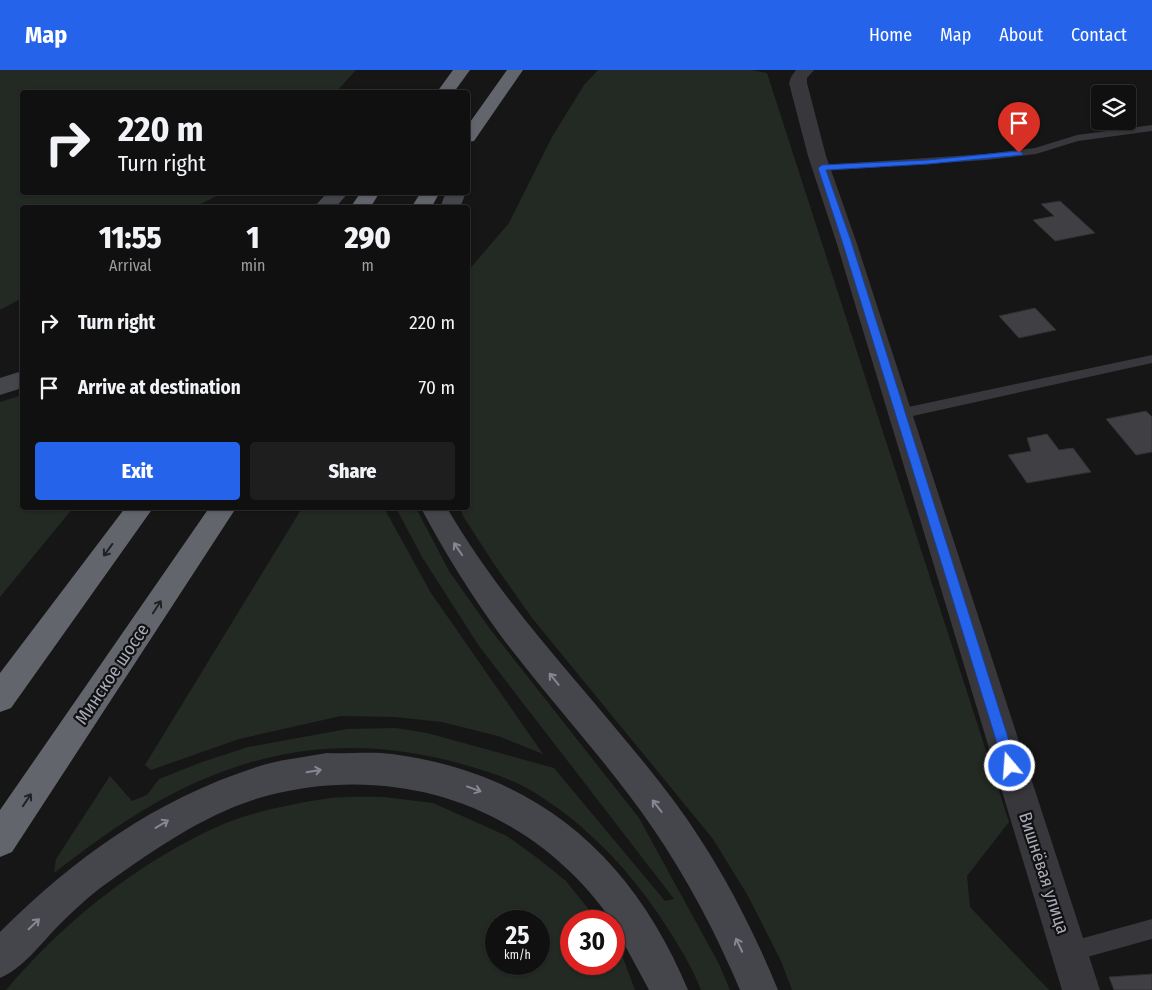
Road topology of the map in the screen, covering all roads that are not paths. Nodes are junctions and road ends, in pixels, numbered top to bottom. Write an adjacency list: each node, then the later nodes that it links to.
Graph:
1 (462, 70): 4 (highway)
2 (515, 70): 6 (highway)
3 (806, 70): 7 (street, Вишнёвая улица)
4 (447, 90)
5 (1152, 128): 7 (lane)
6 (470, 135)
7 (822, 168): 13 (street, Вишнёвая улица)
8 (337, 195): 9 (main road)
9 (327, 205)
10 (1152, 358): 13 (lane)
11 (20, 381): 12 (main road)
12 (0, 387)
13 (899, 414): 20 (street, Вишнёвая улица)
14 (139, 510): 17 (highway, one-way to 17)
15 (222, 510): 18 (highway, Минское шоссе, one-way to 15)
16 (435, 510): 23 (main road, one-way to 16)
17 (0, 698)
18 (0, 840)
19 (1152, 929): 20 (lane)
20 (1069, 952): 24 (street, Вишнёвая улица)
21 (0, 959): 22 (main road, one-way to 22)
22 (670, 990)
23 (759, 990)
24 (1081, 990)

